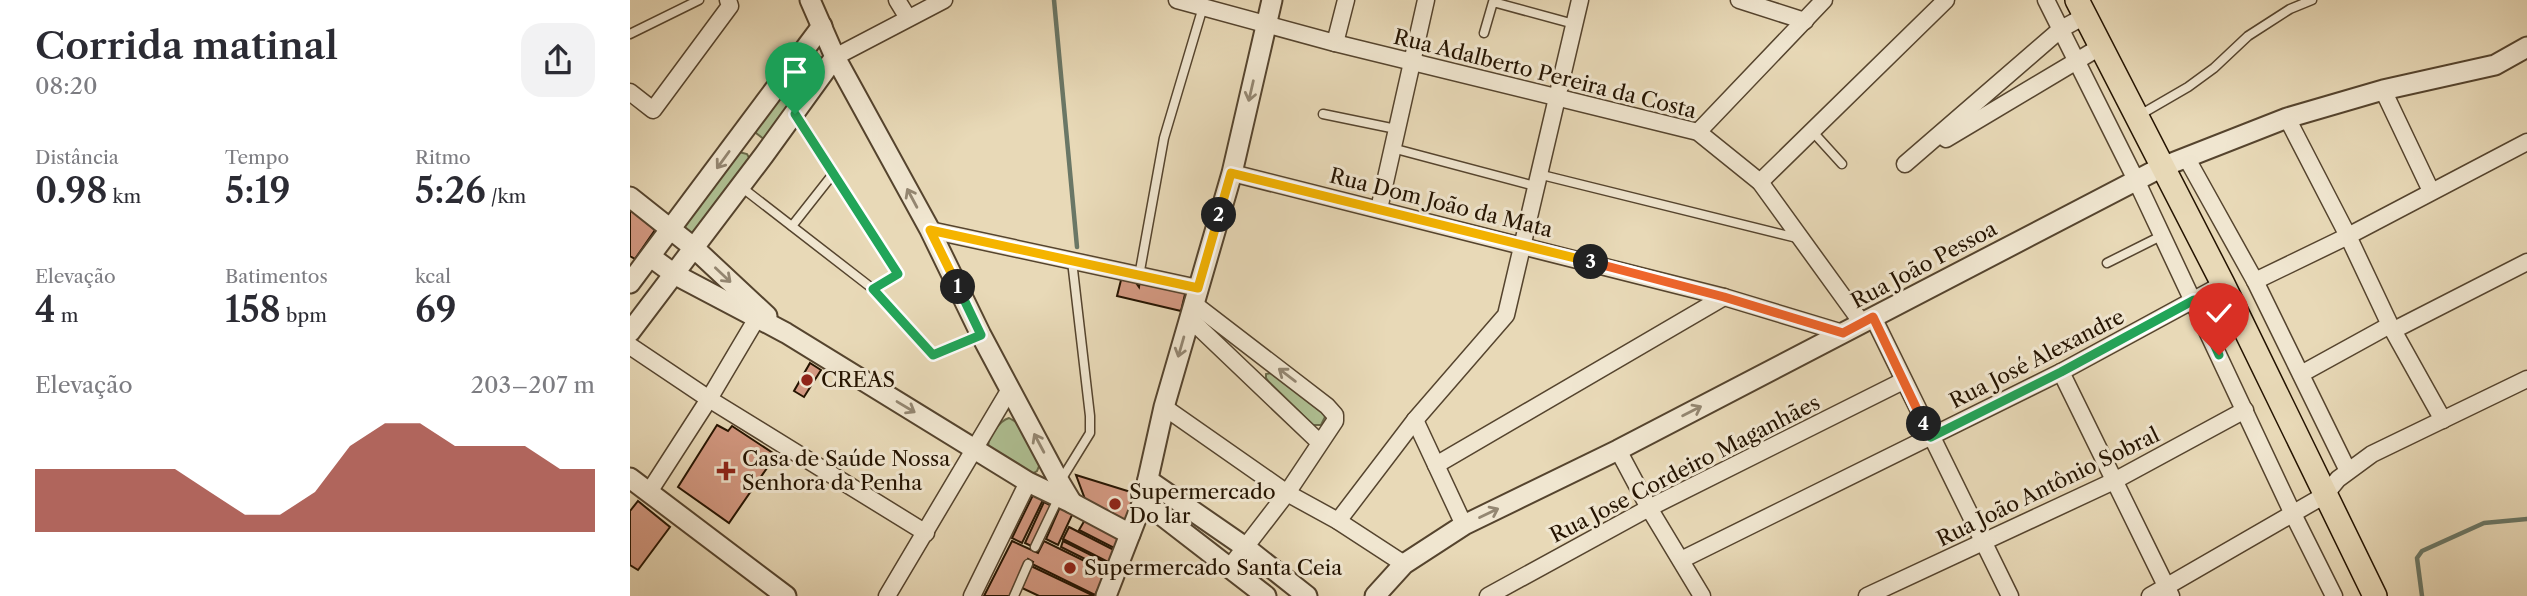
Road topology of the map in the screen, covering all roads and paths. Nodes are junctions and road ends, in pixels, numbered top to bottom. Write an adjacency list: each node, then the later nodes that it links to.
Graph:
1 (699, 0): 26 (lane)
2 (728, 0): 34 (street)
3 (810, 0): 23 (street)
4 (898, 0): 19 (street)
5 (943, 0): 19 (street)
6 (1177, 0): 17 (street, Rua Adalberto Pereira da Costa)
7 (1272, 0): 21 (street)
8 (1346, 0): 27 (street)
9 (1426, 0): 32 (street)
10 (1580, 0): 22 (street)
11 (1739, 0): 20 (street)
12 (1824, 0): 20 (street)
13 (1946, 0): 41 (street)
14 (2046, 0): 24 (street)
15 (2312, 0): 38 (lane)
16 (1493, 1): 22 (lane); 25 (lane)
17 (1203, 7): 21 (street, Rua Adalberto Pereira da Costa); 72 (lane)
18 (2081, 8): 24 (street); 28 (main road)
19 (908, 18): 30 (street)
20 (1805, 21): 42 (street)
21 (1267, 24): 27 (street, Rua Adalberto Pereira da Costa); 50 (street, one-way to 50)
22 (1574, 24): 35 (street)
23 (822, 26): 30 (street); 43 (street)
24 (2061, 29): 31 (street); 31 (street)
25 (1484, 33)
26 (630, 34)
27 (1335, 43): 32 (street, Rua Adalberto Pereira da Costa)
28 (2100, 47): 31 (street); 38 (main road)
29 (2527, 47): 33 (street, Rua João Pessoa)
30 (835, 57): 36 (street); 61 (street, one-way to 30)
31 (2076, 60): 53 (street)
32 (1411, 62): 35 (street, Rua Adalberto Pereira da Costa); 40 (street)
33 (2383, 90): 39 (street, Rua João Pessoa); 56 (street)
34 (630, 92)
35 (1555, 99): 42 (street, Rua Adalberto Pereira da Costa); 52 (street)
36 (795, 114): 46 (street); 51 (lane)
37 (1323, 114): 40 (lane)
38 (2137, 116): 49 (main road)
39 (2287, 118): 47 (street, Rua João Pessoa); 63 (street)
40 (1396, 129): 45 (street)
41 (1812, 131): 48 (lane); 54 (street)
42 (1698, 132): 54 (street, Rua Adalberto Pereira da Costa)
43 (740, 136): 46 (street); 60 (street, one-way to 60)
44 (2527, 142): 56 (street)
45 (1392, 148): 52 (lane); 58 (street)
46 (764, 155): 55 (street)
47 (2186, 157): 49 (street, Rua João Pessoa); 73 (street)
48 (1842, 164)
49 (2162, 167): 53 (street, Rua João Pessoa); 75 (main road)
50 (1231, 173): 58 (street, Rua Dom João da Mata); 79 (street)
51 (833, 174): 59 (lane); 76 (lane)
52 (1536, 180): 64 (lane); 65 (street)
53 (2136, 180): 62 (street); 81 (street, Rua João Pessoa)
54 (1760, 182): 64 (street, Rua Adalberto Pereira da Costa)
55 (740, 187): 59 (lane); 66 (street)
56 (2431, 191): 63 (street)
57 (630, 197): 60 (street)
58 (1379, 209): 65 (street, Rua Dom João da Mata)
59 (792, 226): 76 (lane)
60 (671, 230): 66 (street); 67 (street)
61 (930, 230): 68 (street); 86 (street)
62 (2163, 235): 69 (lane); 78 (street)
63 (2348, 236): 73 (street); 82 (street)
64 (1803, 240): 81 (street, Rua Adalberto Pereira da Costa)
65 (1523, 245): 77 (street, Rua Dom João da Mata); 96 (street)
66 (693, 247): 71 (street); 84 (street, one-way to 84)
67 (651, 257): 71 (street); 74 (street)
68 (1072, 261): 72 (street); 110 (lane)
69 (2107, 262)
70 (2527, 262): 82 (street)
71 (674, 274): 80 (street); 83 (street)
72 (1139, 276): 79 (street)
73 (2255, 281): 89 (street)
74 (630, 283)
75 (2223, 284): 78 (street, Rua José Alexandre); 111 (main road)
76 (873, 289): 86 (lane)
77 (1724, 297): 85 (street, Rua Dom João da Mata); 102 (street)
78 (2194, 300): 88 (street, Rua José Alexandre); 95 (street)
79 (1194, 303): 94 (street, one-way to 94); 99 (street); 99 (street, one-way to 79)
80 (757, 318): 84 (street); 93 (street)
81 (1867, 320): 85 (street, Rua João Pessoa); 91 (street, Rua Adalberto Pereira da Costa)
82 (2392, 328): 89 (street); 97 (street)
83 (630, 332)
84 (786, 333): 100 (street, one-way to 100)
85 (1843, 333): 101 (street, Rua João Pessoa, one-way to 85)
86 (981, 335): 92 (street)
87 (630, 346): 93 (street)
88 (2061, 372): 98 (street, Rua José Alexandre); 106 (street)
89 (2301, 374): 103 (street)
90 (2527, 379): 97 (street)
91 (1903, 381): 98 (street, Rua Adalberto Pereira da Costa); 113 (street, Rua Jose Cordeiro Maganhães)
92 (1010, 389): 100 (street); 110 (street, one-way to 92)
93 (709, 399): 108 (street); 117 (street)
94 (1164, 407): 105 (street); 109 (street)
95 (2245, 410): 106 (street, Rua João Antônio Sobral); 114 (street)
96 (1415, 420): 102 (street); 115 (street)
97 (2443, 420): 103 (street)
98 (1931, 437): 119 (street, Rua Adalberto Pereira da Costa); 122 (street, Rua José Alexandre)
99 (1319, 442): 109 (street)
100 (976, 450): 107 (street); 117 (street)
101 (1618, 450): 113 (street); 116 (street, Rua João Pessoa, one-way to 101)
102 (1436, 465): 116 (street)
103 (2348, 471): 111 (street)
104 (630, 478): 108 (street)
105 (1148, 480): 112 (street); 121 (street)
106 (2115, 481): 119 (street, Rua João Antônio Sobral); 126 (street)
107 (1028, 482): 110 (street); 129 (street)
108 (649, 492): 127 (street)
109 (1287, 493): 115 (street); 121 (street)
110 (1064, 494): 118 (street); 120 (lane)
111 (2325, 495): 114 (street); 141 (main road)
112 (1143, 501): 118 (street); 125 (street)
113 (1649, 508): 122 (street); 135 (street, Rua Jose Cordeiro Maganhães)
114 (2292, 512): 126 (street); 140 (street)
115 (1338, 521): 124 (street)
116 (1464, 525): 124 (street, Rua João Pessoa)
117 (926, 533): 128 (street)
118 (1130, 534): 131 (street)
119 (1983, 543): 137 (street, Rua João Antônio Sobral); 138 (street, Rua Adalberto Pereira da Costa)
120 (1035, 547)
121 (1245, 547): 125 (street); 133 (street)
122 (1681, 560): 136 (street)
123 (1028, 564): 130 (lane)
124 (1404, 564): 134 (street, Rua João Pessoa)
125 (1230, 567): 132 (street)
126 (2169, 592): 139 (street)
127 (786, 596)
128 (887, 596)
129 (972, 596)
130 (1014, 596)
131 (1106, 596)
132 (1266, 596)
133 (1307, 596)
134 (1375, 596)
135 (1488, 596)
136 (1702, 596)
137 (1867, 596)
138 (2010, 596)
139 (2150, 596)
140 (2334, 596)
141 (2375, 596)

